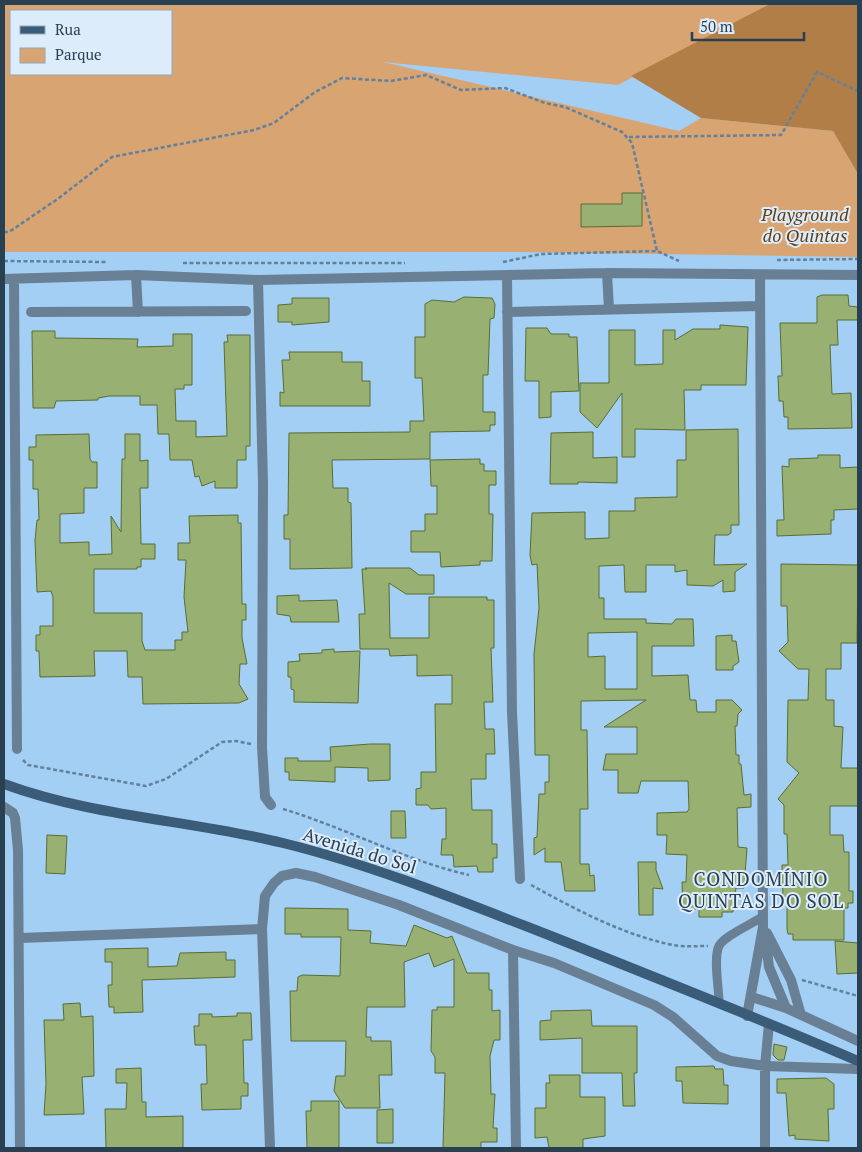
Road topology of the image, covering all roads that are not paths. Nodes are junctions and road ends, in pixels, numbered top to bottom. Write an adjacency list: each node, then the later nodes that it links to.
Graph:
1 (607, 273): 3 (street); 4 (street); 9 (street)
2 (136, 275): 6 (street); 7 (street); 12 (street)
3 (507, 275): 7 (street); 13 (street)
4 (760, 275): 5 (street); 8 (street)
5 (858, 275)
6 (9, 279): 14 (street)
7 (258, 280): 16 (street)
8 (759, 306): 9 (street); 19 (street)
9 (609, 309): 13 (street)
10 (246, 311): 12 (street)
11 (31, 312): 12 (street)
12 (138, 312)
13 (507, 312): 18 (street)
14 (17, 748)
15 (4, 784): 24 (street, Avenida do Sol)
16 (270, 805)
17 (4, 807): 21 (street)
18 (520, 880)
19 (763, 925): 23 (street); 24 (lane); 25 (street); 26 (street)
20 (262, 929): 21 (street); 22 (street); 34 (street)
21 (20, 938): 33 (street)
22 (513, 950): 31 (street); 35 (street)
23 (752, 997): 25 (street); 27 (street)
24 (719, 1002): 27 (street, Avenida do Sol)
25 (786, 1008): 26 (street)
26 (801, 1015): 29 (street)
27 (747, 1016): 28 (street, Avenida do Sol)
28 (769, 1024): 30 (street, Avenida do Sol); 31 (street)
29 (858, 1041)
30 (858, 1061)
31 (764, 1066): 32 (street); 36 (street)
32 (858, 1068)
33 (20, 1148)
34 (270, 1148)
35 (516, 1148)
36 (765, 1148)

